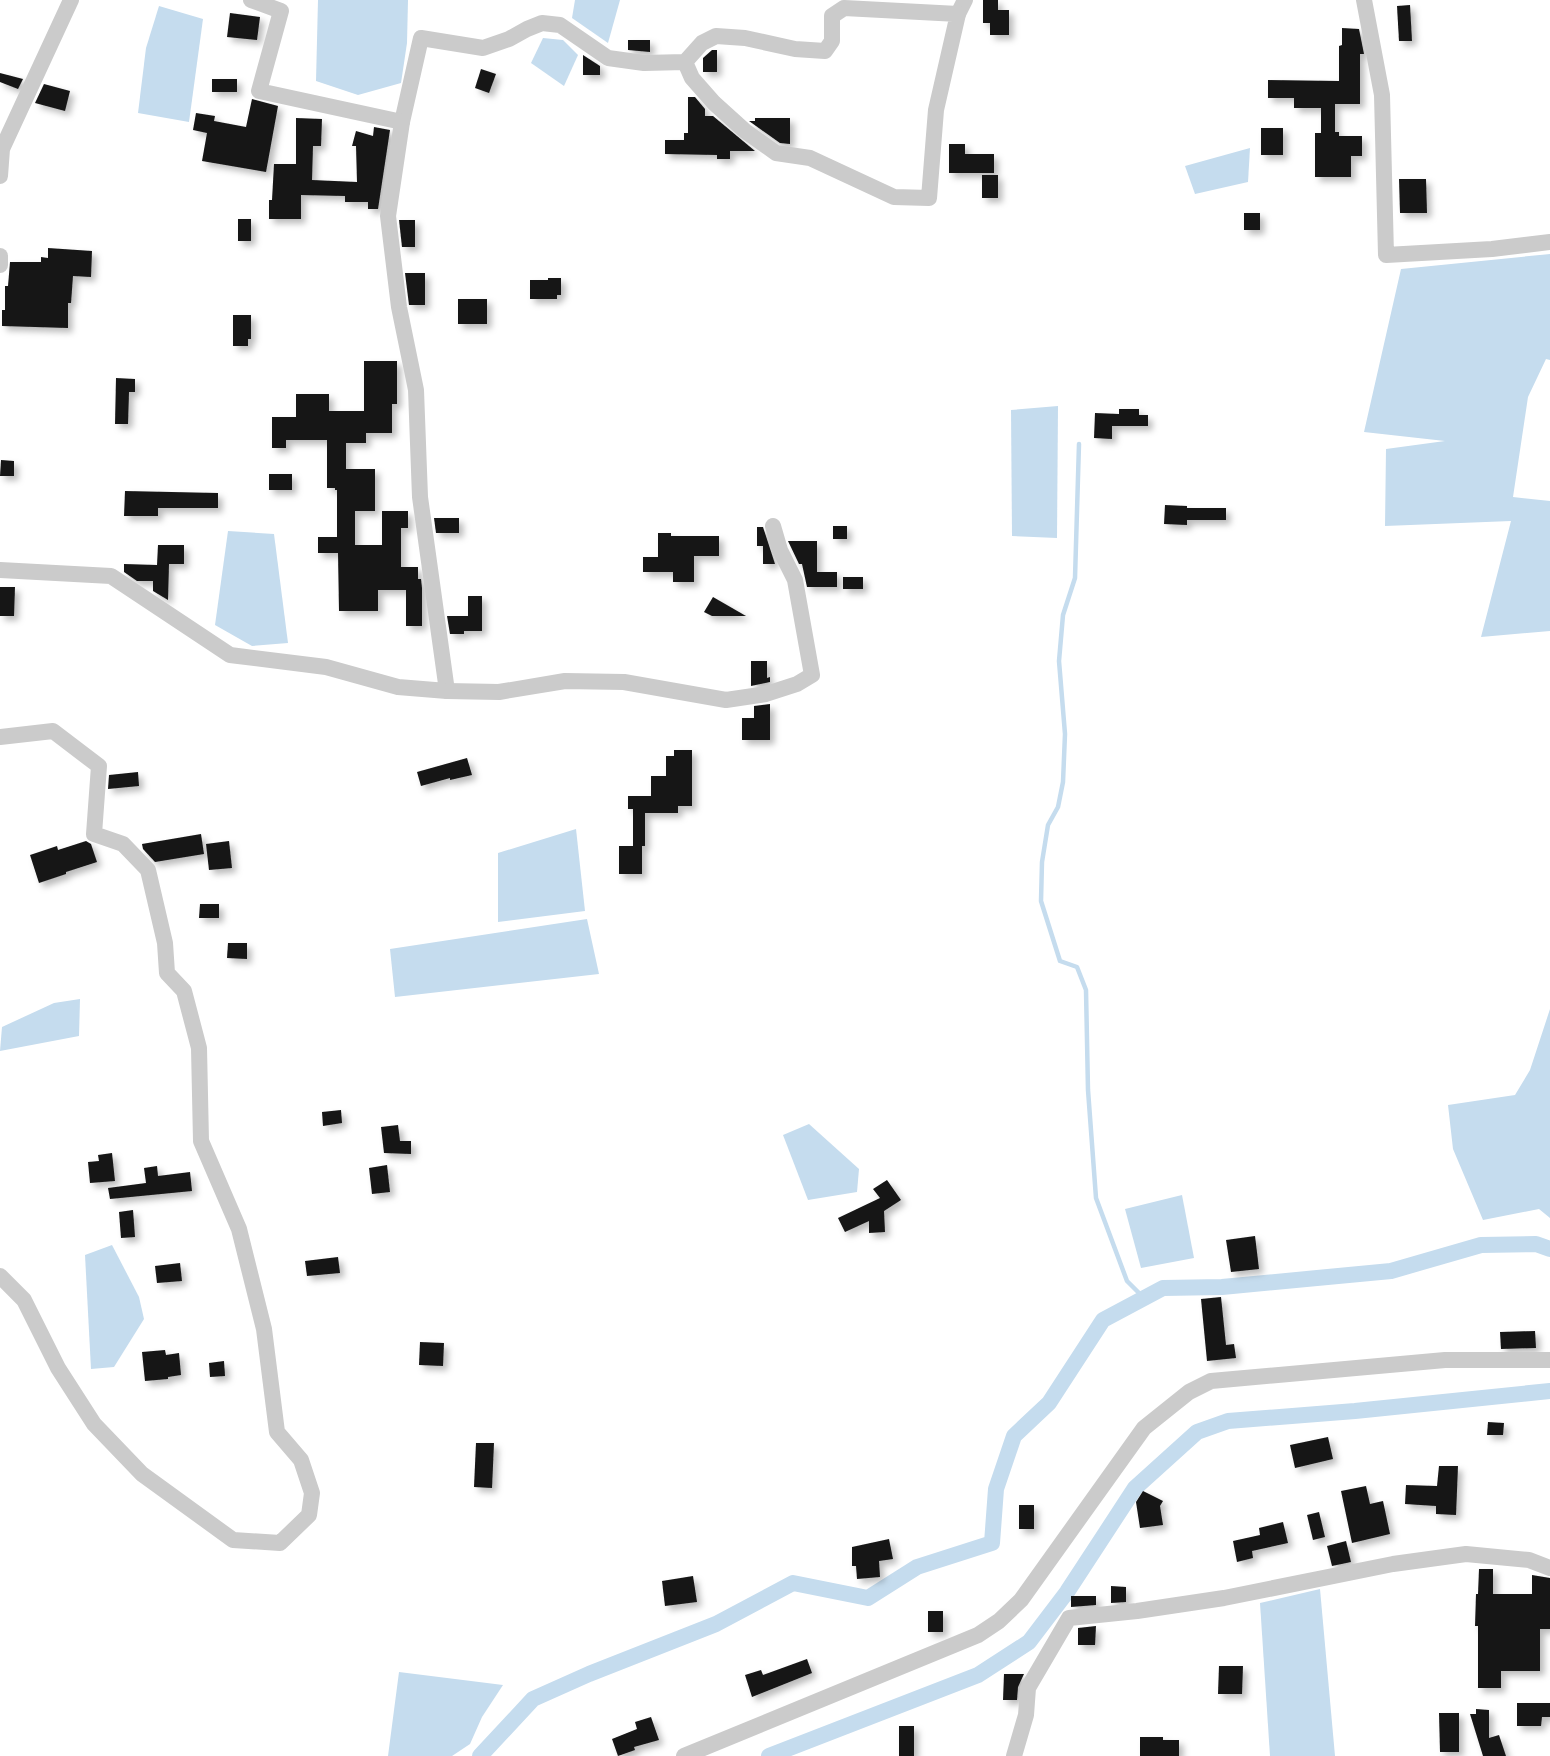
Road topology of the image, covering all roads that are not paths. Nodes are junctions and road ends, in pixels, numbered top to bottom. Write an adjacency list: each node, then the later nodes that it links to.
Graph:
1 (70, 0): 7 (street)
2 (251, 0): 6 (street)
3 (1364, 0): 8 (street)
4 (962, 7): 5 (street); 5 (street)
5 (685, 62): 6 (street)
6 (402, 122): 13 (street)
7 (0, 176)
8 (1550, 242)
9 (0, 256): 10 (street)
10 (0, 265)
11 (773, 526): 13 (street)
12 (0, 570): 13 (street)
13 (447, 690)
14 (0, 737): 15 (street)
15 (0, 1276)
16 (1550, 1360): 18 (street)
17 (1550, 1568): 19 (street)
18 (684, 1756)
19 (1014, 1756)

